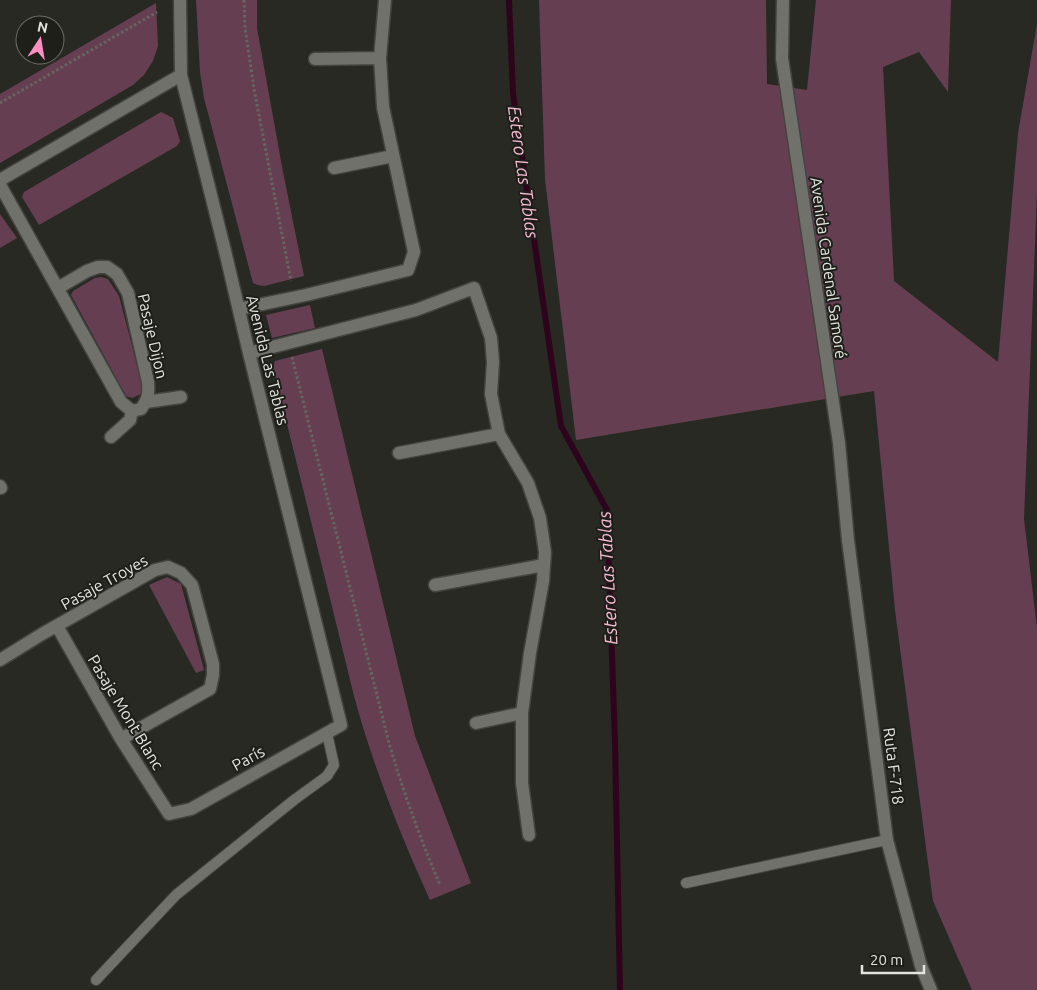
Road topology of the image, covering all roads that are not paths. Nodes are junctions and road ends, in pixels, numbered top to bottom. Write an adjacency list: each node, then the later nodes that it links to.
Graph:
1 (180, 0): 6 (street, Avenida Las Tablas)
2 (385, 0): 4 (street)
3 (783, 0): 20 (street, Avenida Cardenal Samoré)
4 (380, 58): 5 (street); 7 (street)
5 (315, 60)
6 (181, 75): 9 (street); 12 (street, Avenida Las Tablas)
7 (393, 156): 8 (street); 12 (street)
8 (334, 168)
9 (0, 180)
10 (0, 185): 11 (street)
11 (58, 288): 15 (street, Pasaje Dijon); 16 (street)
12 (239, 309): 13 (street, Avenida Las Tablas)
13 (249, 353): 17 (street); 27 (street, Avenida Las Tablas)
14 (181, 397): 15 (street)
15 (146, 402): 16 (street, Pasaje Dijon)
16 (132, 411): 18 (street)
17 (500, 434): 19 (street); 21 (street)
18 (111, 436)
19 (399, 453)
20 (848, 540): 32 (street, Ruta F-718)
21 (544, 565): 22 (street); 25 (street)
22 (435, 585)
23 (57, 626): 24 (street); 29 (street, Pasaje Mont Blanc); 29 (street, Pasaje Troyes)
24 (0, 660)
25 (522, 713): 26 (street); 31 (street)
26 (476, 723)
27 (341, 725): 28 (street, París)
28 (327, 733): 30 (street, París); 34 (lane)
29 (121, 739): 30 (street, Pasaje Mont Blanc)
30 (169, 814)
31 (529, 835)
32 (887, 840): 33 (lane); 35 (street, Ruta F-718)
33 (686, 883)
34 (96, 980)
35 (931, 990)

